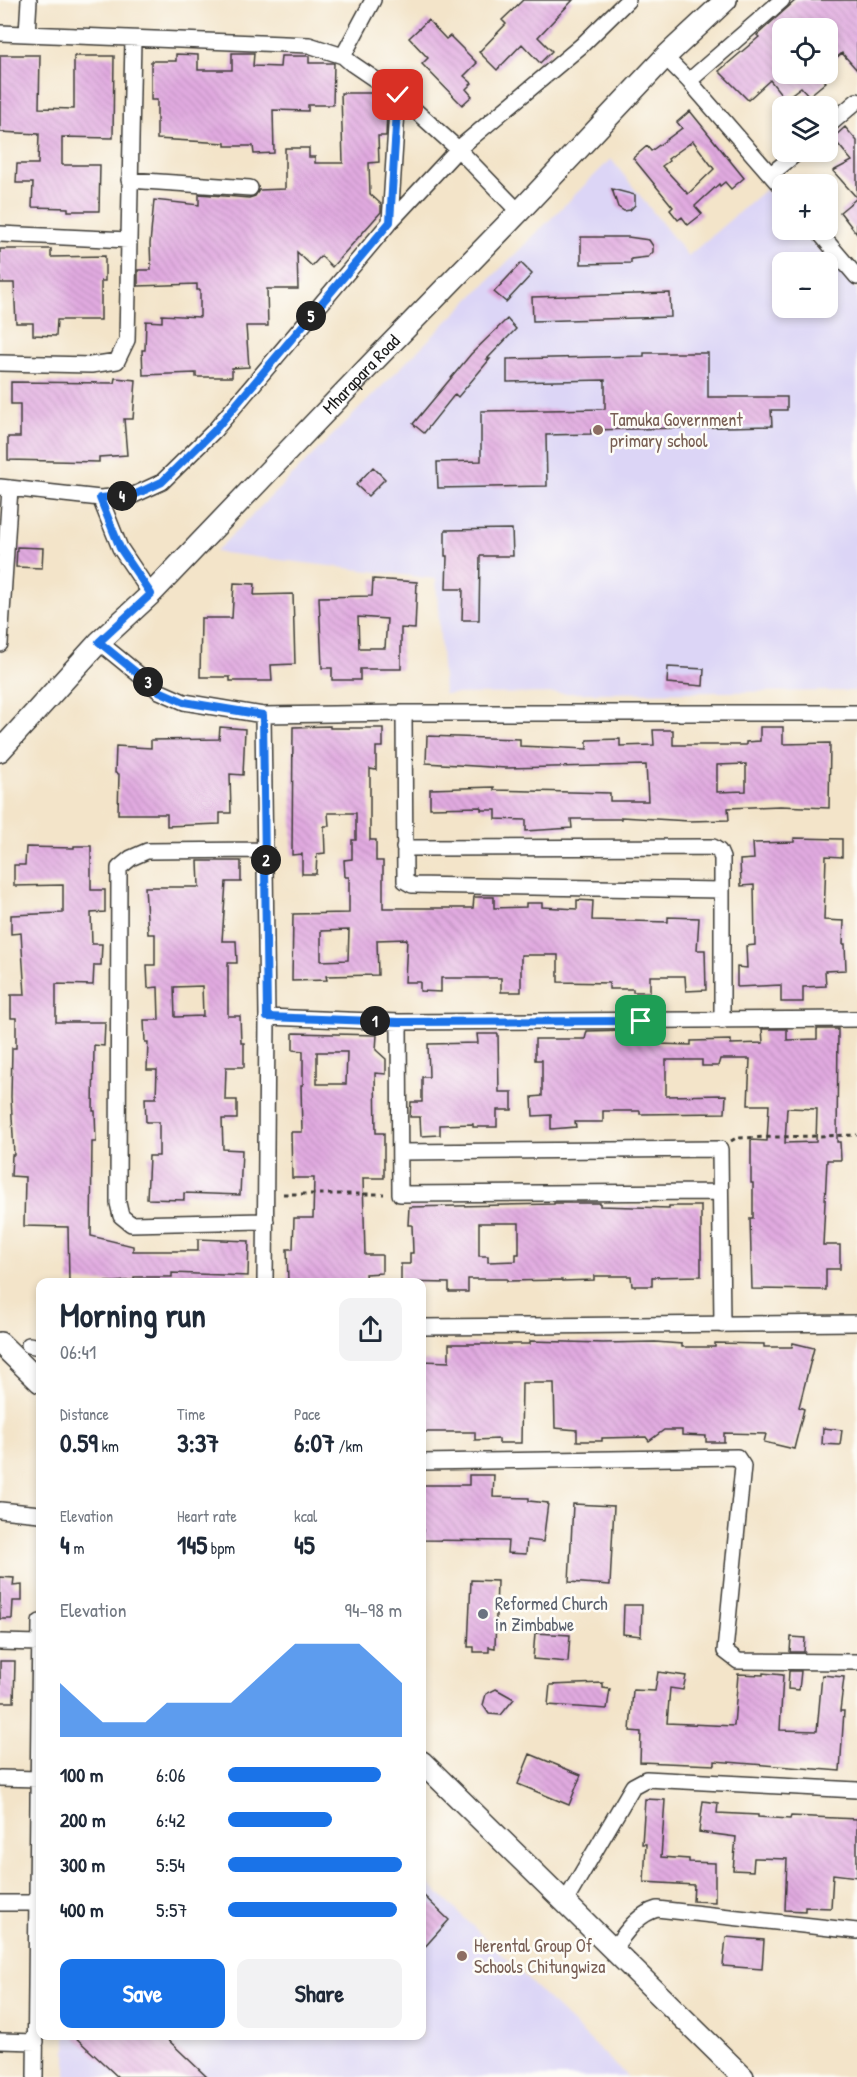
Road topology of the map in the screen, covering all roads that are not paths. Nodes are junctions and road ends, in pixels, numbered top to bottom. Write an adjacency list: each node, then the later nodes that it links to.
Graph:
1 (29, 0): 7 (street)
2 (373, 0): 9 (street)
3 (628, 0): 15 (street)
4 (726, 0): 10 (main road, Mharapara Road)
5 (782, 0): 11 (street)
6 (0, 33): 7 (street)
7 (27, 34): 8 (street)
8 (133, 39): 9 (street); 18 (street)
9 (343, 56): 12 (street)
10 (665, 57): 11 (street); 20 (main road, Mharapara Road)
11 (689, 81): 17 (street)
12 (398, 95): 15 (street); 21 (street)
13 (857, 101): 14 (street)
14 (838, 117)
15 (458, 149): 20 (street); 21 (street)
16 (786, 162): 17 (street)
17 (771, 174)
18 (129, 180): 19 (street); 23 (street)
19 (250, 188)
20 (519, 212): 29 (main road, Mharapara Road)
21 (390, 222): 28 (street)
22 (0, 234): 23 (street)
23 (128, 240): 26 (street)
24 (826, 240): 25 (street)
25 (857, 277)
26 (0, 363)
27 (5, 488): 28 (street); 31 (street)
28 (100, 498): 29 (street)
29 (151, 594): 30 (main road, Mharapara Road)
30 (99, 642): 34 (street); 35 (main road, Mharapara Road)
31 (0, 644)
32 (404, 713): 33 (street); 34 (street); 36 (street)
33 (857, 713)
34 (263, 715): 37 (street)
35 (0, 751)
36 (404, 848): 38 (street); 38 (street)
37 (266, 850): 39 (street); 45 (street)
38 (722, 890): 41 (street)
39 (267, 1017): 42 (street); 45 (street)
40 (857, 1019): 41 (street)
41 (722, 1021): 42 (street)
42 (399, 1022): 43 (street)
43 (400, 1152): 44 (street); 44 (street)
44 (720, 1192): 48 (street)
45 (266, 1221): 46 (street)
46 (265, 1278)
47 (857, 1323): 48 (street)
48 (722, 1325): 49 (street)
49 (426, 1327)
50 (0, 1342): 51 (main road)
51 (36, 1378)
52 (426, 1462): 57 (street)
53 (0, 1510): 54 (street)
54 (36, 1514)
55 (0, 1642): 56 (street)
56 (36, 1642)
57 (857, 1662)
58 (426, 1765): 62 (main road)
59 (0, 1778): 60 (street)
60 (36, 1779)
61 (857, 1790): 62 (street)
62 (565, 1902): 66 (main road)
63 (0, 1903): 64 (street)
64 (36, 1903)
65 (857, 1931): 66 (street)
66 (613, 1949): 70 (main road)
67 (0, 2041): 68 (street)
68 (36, 2042): 69 (street)
69 (35, 2077)
70 (743, 2077)

